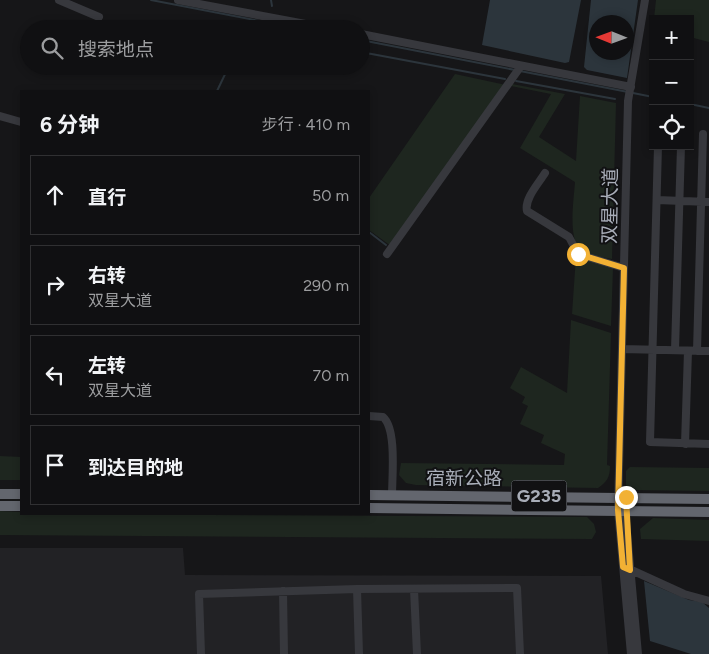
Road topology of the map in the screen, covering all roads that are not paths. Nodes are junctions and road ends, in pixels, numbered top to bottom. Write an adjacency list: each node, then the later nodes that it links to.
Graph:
1 (59, 0): 4 (street)
2 (178, 0): 5 (street)
3 (645, 0): 8 (street, 双星大道)
4 (99, 17)
5 (284, 20)
6 (370, 36): 7 (street)
7 (521, 66): 8 (street); 18 (street)
8 (630, 90): 19 (street, 双星大道)
9 (0, 116): 10 (street)
10 (20, 122)
11 (704, 134): 17 (street)
12 (658, 150): 15 (street)
13 (681, 150): 16 (street)
14 (545, 173): 19 (street)
15 (656, 200): 16 (street); 21 (street)
16 (680, 201): 17 (street); 22 (street)
17 (705, 202): 23 (street)
18 (387, 254)
19 (624, 268): 20 (street, 双星大道)
20 (622, 349): 21 (street); 32 (street, 双星大道)
21 (652, 350): 22 (street); 26 (street)
22 (675, 350): 23 (street)
23 (692, 351): 24 (street); 26 (street)
24 (709, 351)
25 (370, 416): 31 (street)
26 (686, 444): 27 (street)
27 (709, 444)
28 (0, 494): 29 (highway)
29 (20, 494)
30 (370, 496): 31 (highway, 宿新公路 / G235)
31 (392, 496): 32 (highway, 宿新公路 / G235)
32 (622, 497): 33 (highway, 宿新公路 / G235); 37 (street, 双星大道)
33 (709, 499)
34 (0, 506): 35 (highway)
35 (20, 506)
36 (370, 508): 37 (highway, 宿新公路 / G235)
37 (621, 510): 38 (highway, 宿新公路 / G235); 39 (street, 双星大道)
38 (709, 512)
39 (627, 568): 43 (street); 49 (street, 双星大道); 50 (street, 双星大道)
40 (357, 589): 41 (street); 42 (street); 46 (street)
41 (414, 589): 47 (street); 48 (street)
42 (283, 590): 44 (street); 45 (street)
43 (709, 601)
44 (201, 654)
45 (284, 654)
46 (359, 654)
47 (417, 654)
48 (520, 654)
49 (631, 654)
50 (638, 654)

